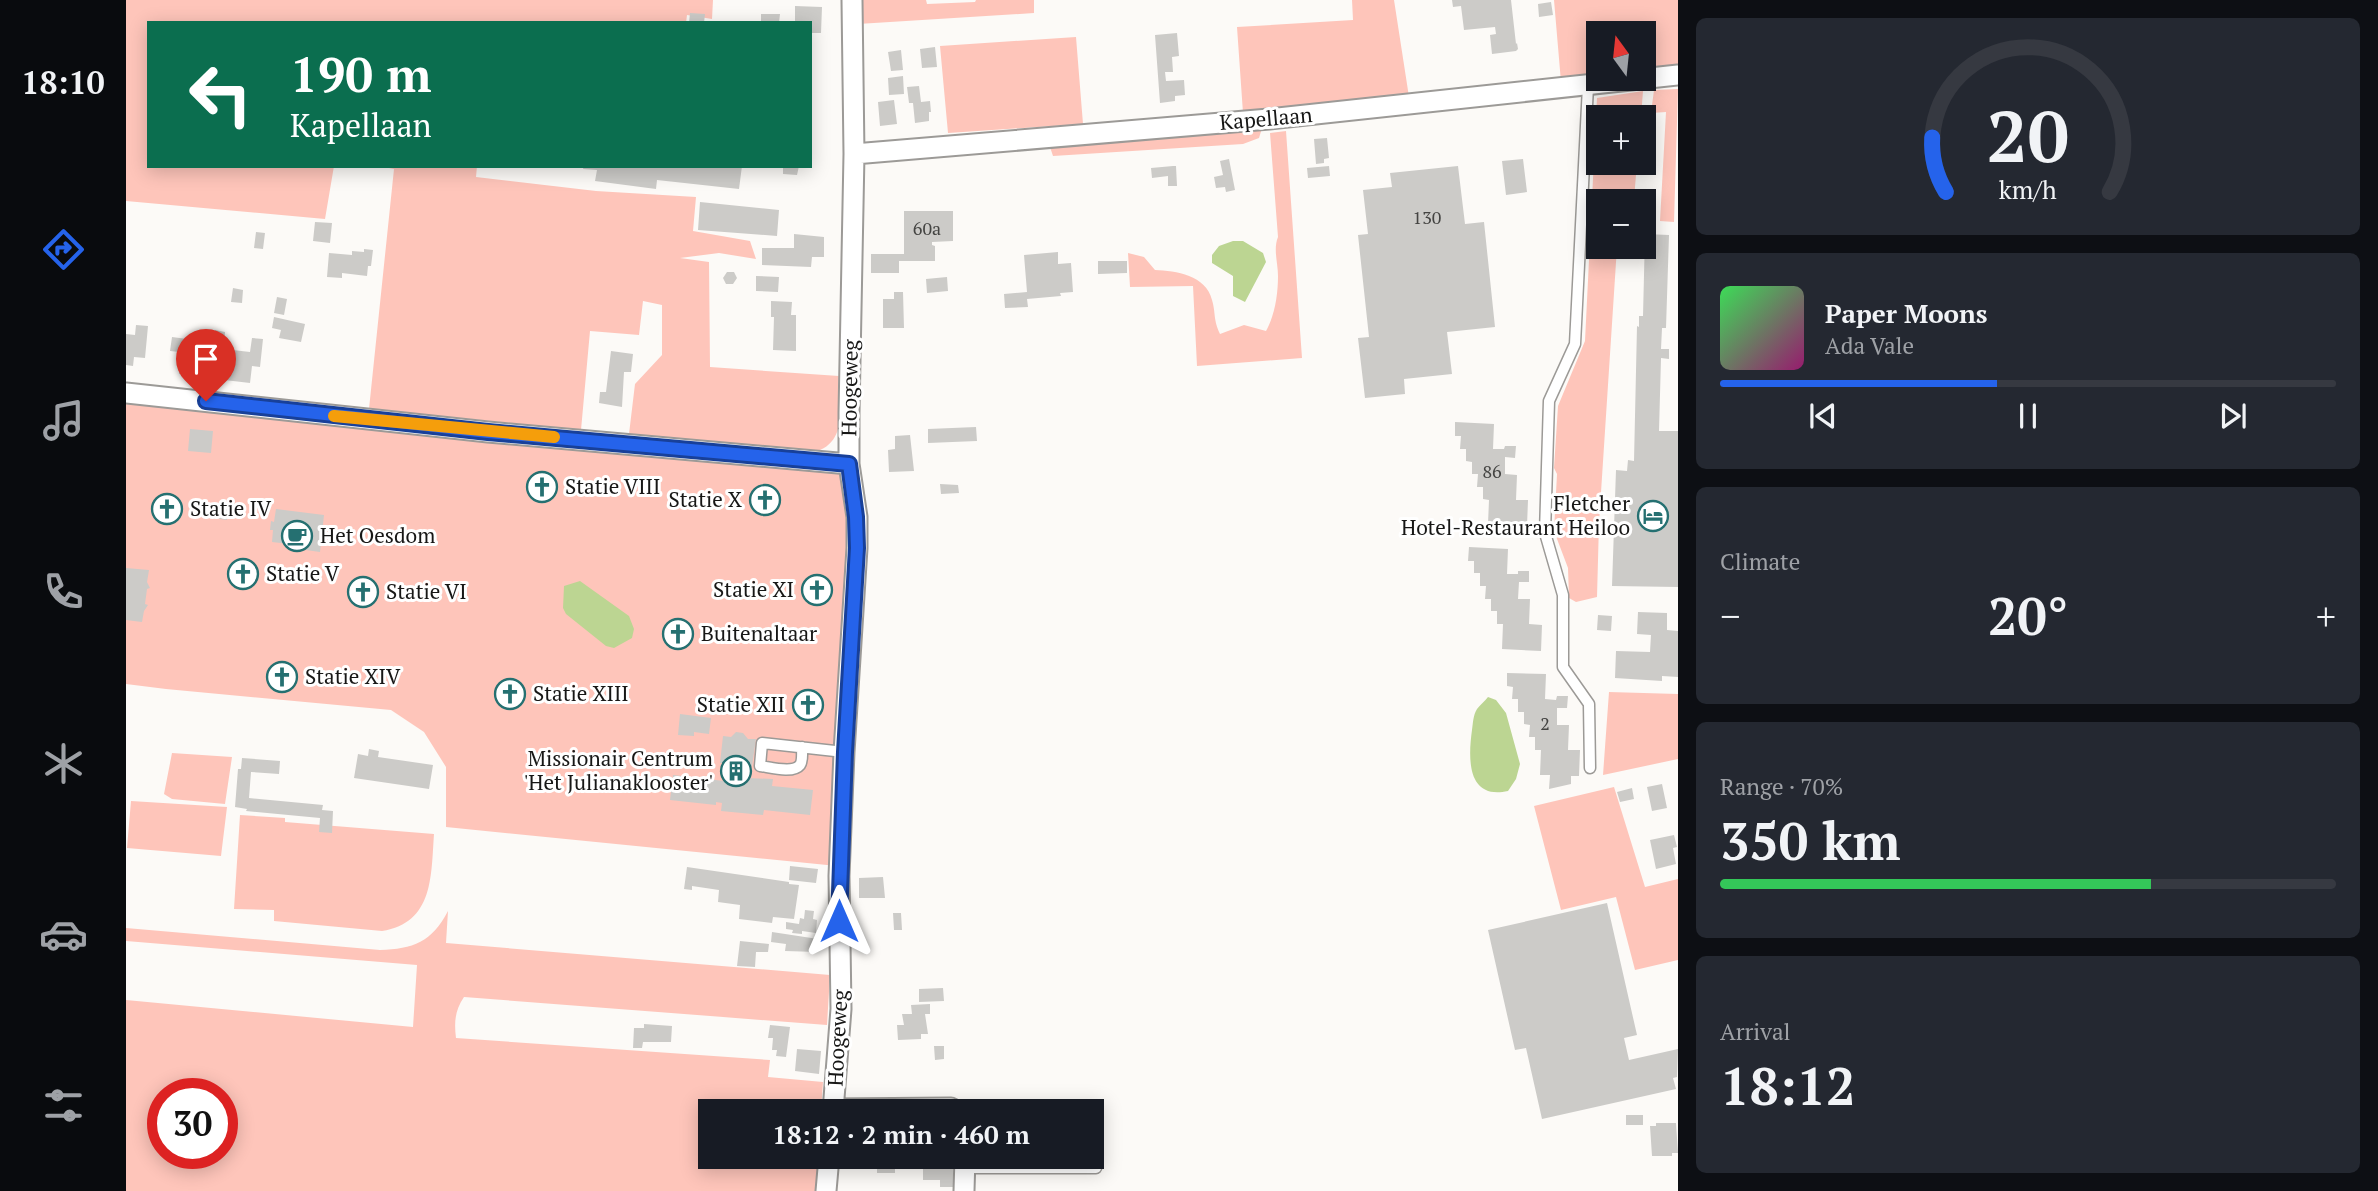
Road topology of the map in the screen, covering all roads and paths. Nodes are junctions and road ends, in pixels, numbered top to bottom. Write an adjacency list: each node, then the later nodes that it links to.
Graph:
1 (852, 0): 6 (street, Hoogeweg)
2 (1678, 75): 3 (street, Kapellaan)
3 (1656, 78)
4 (1586, 86): 6 (street, Kapellaan)
5 (1588, 91): 11 (lane)
6 (853, 154): 8 (street, Hoogeweg)
7 (126, 393): 8 (street)
8 (849, 464): 10 (street, Hoogeweg)
9 (802, 747): 9 (lane); 10 (lane)
10 (845, 752): 12 (street, Hoogeweg)
11 (1590, 768)
12 (835, 1099)
13 (828, 1169): 15 (street)
14 (965, 1169): 16 (street)
15 (826, 1191)
16 (964, 1191)

